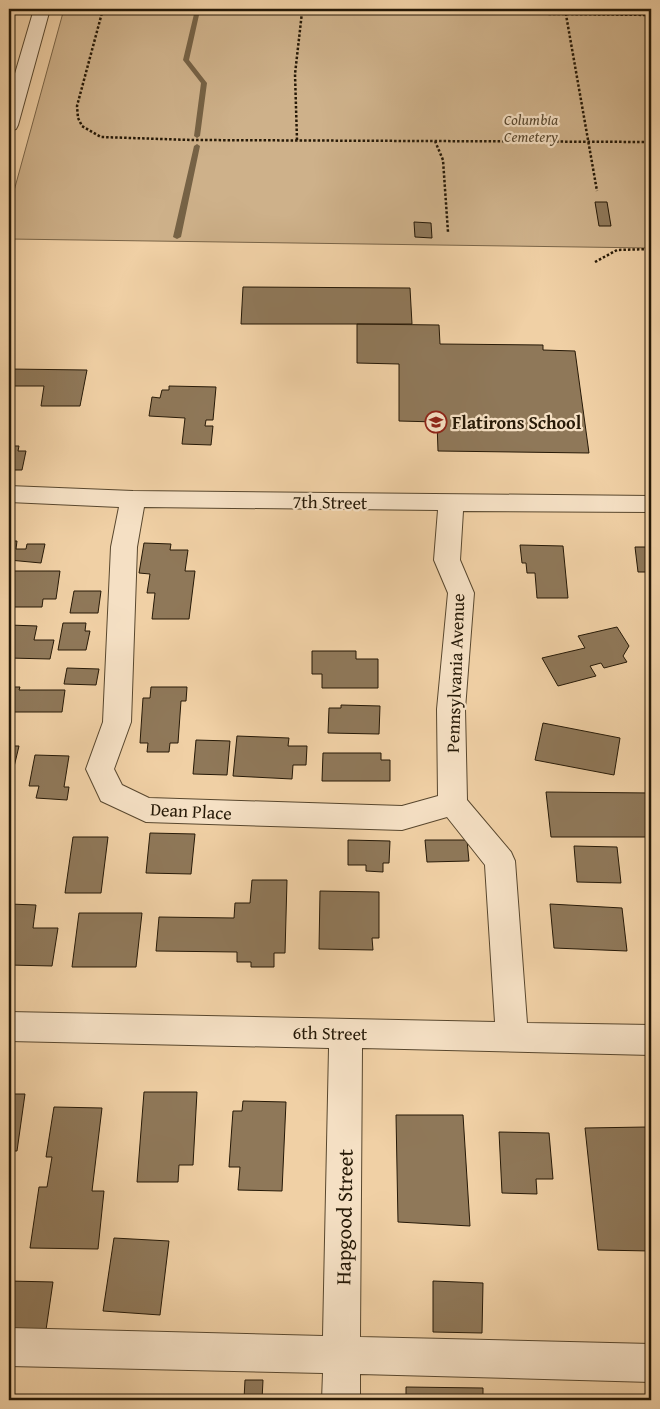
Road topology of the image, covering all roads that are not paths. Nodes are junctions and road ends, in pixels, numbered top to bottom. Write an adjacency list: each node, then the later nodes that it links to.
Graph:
1 (42, 9): 2 (street)
2 (9, 125)
3 (9, 494): 4 (street, 7th Street)
4 (133, 499): 5 (street, 7th Street); 7 (street, Dean Place)
5 (451, 503): 6 (street, 7th Street); 7 (street, Pennsylvania Avenue)
6 (651, 504)
7 (453, 803): 10 (street)
8 (9, 1026): 9 (street, 6th Street)
9 (346, 1033): 10 (street, 6th Street); 13 (street, Hapgood Street)
10 (512, 1038): 11 (street, 6th Street)
11 (651, 1040)
12 (9, 1347): 13 (street)
13 (342, 1356): 14 (street); 15 (street, Hapgood Street)
14 (651, 1364)
15 (341, 1400)

